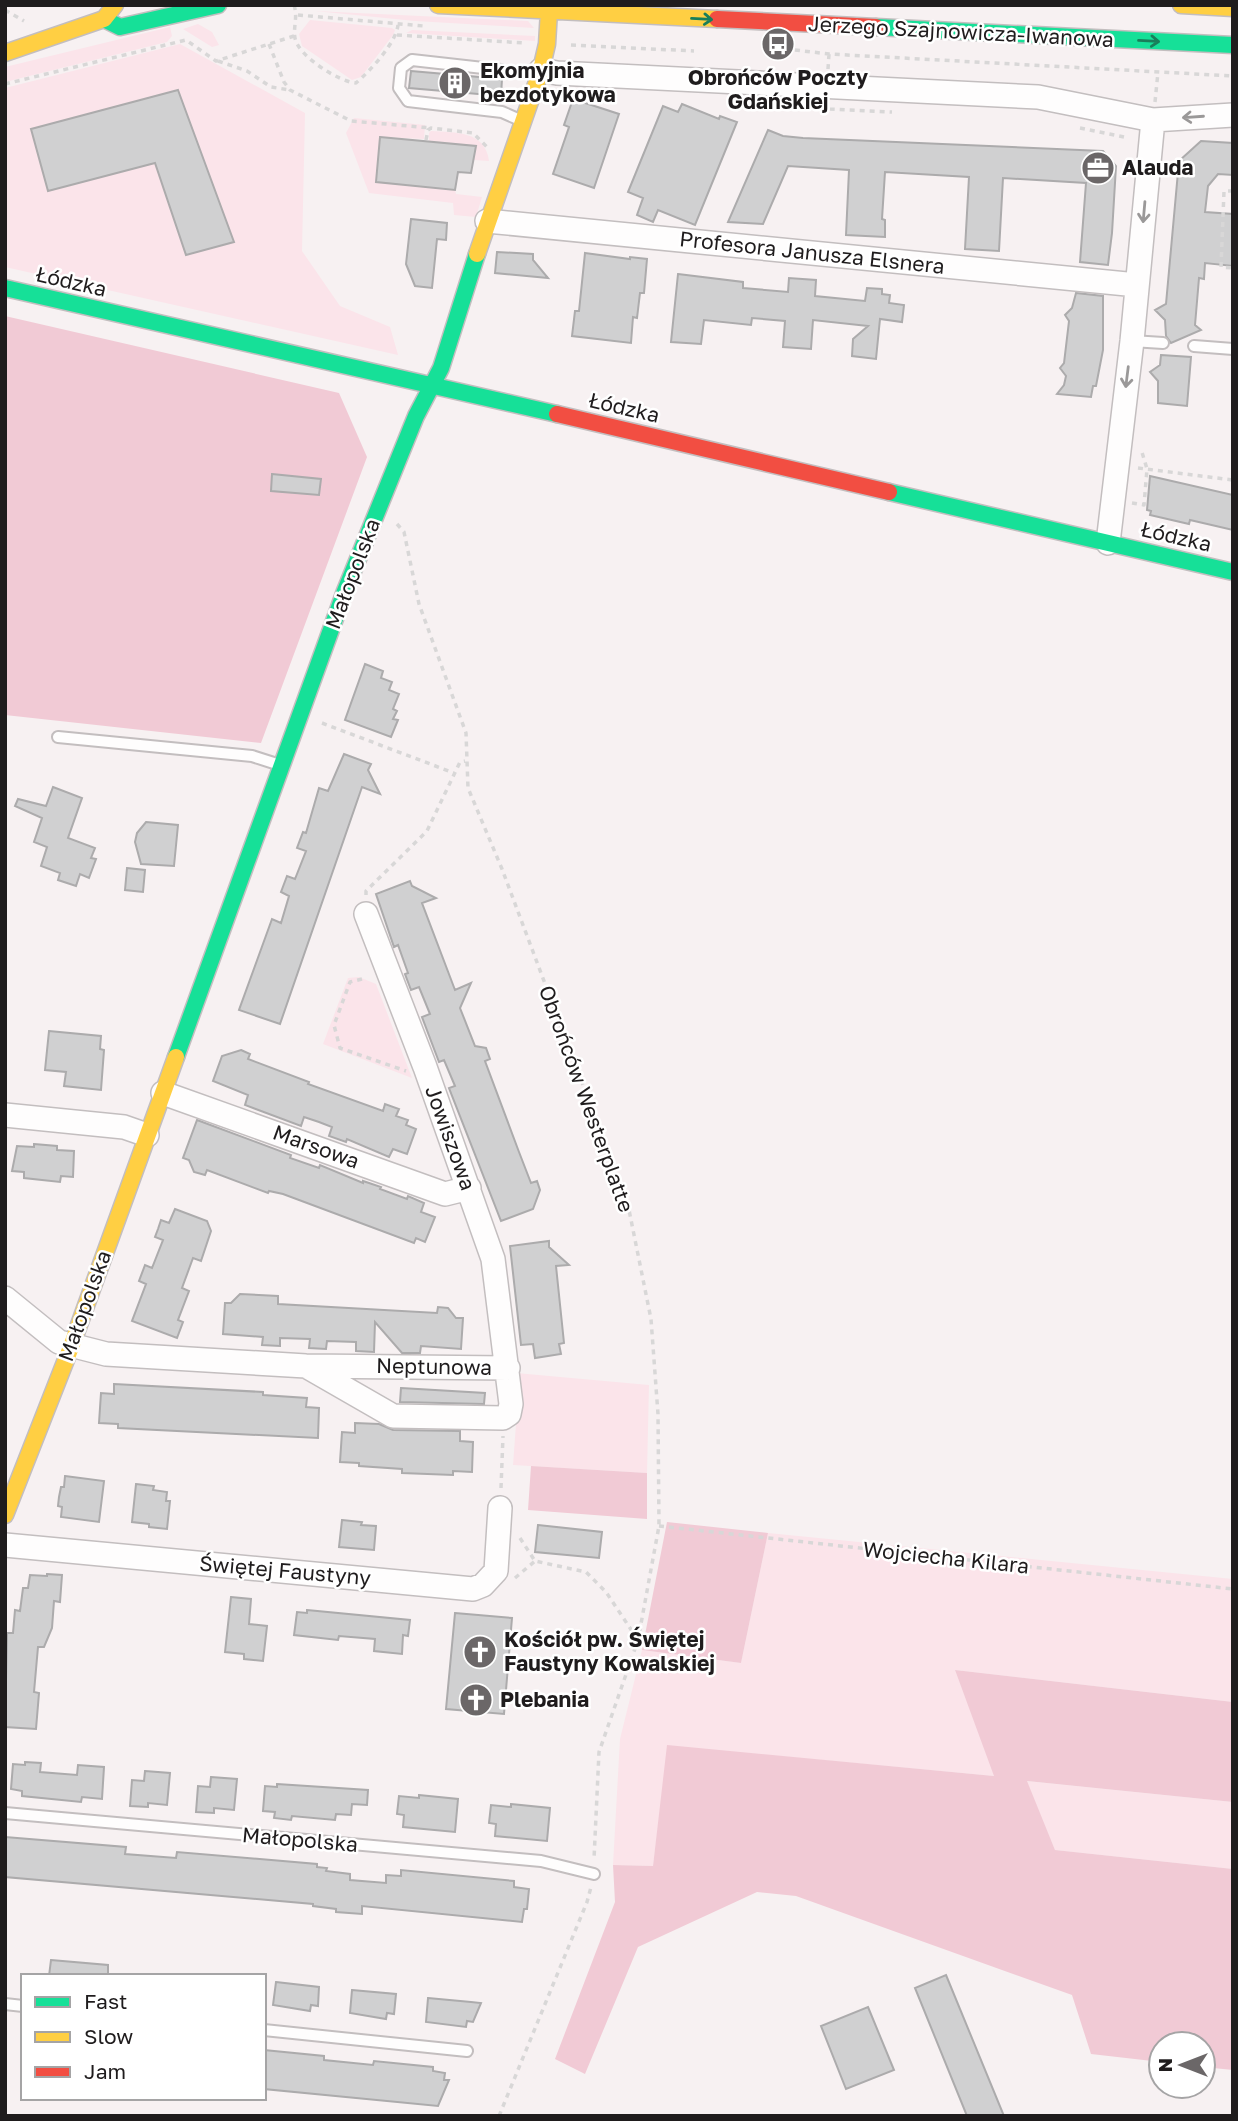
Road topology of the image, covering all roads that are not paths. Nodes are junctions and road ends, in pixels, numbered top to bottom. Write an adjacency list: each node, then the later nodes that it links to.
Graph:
1 (115, 5): 7 (street)
2 (218, 5): 7 (street)
3 (438, 5): 6 (street, Jerzego Szajnowicza-Iwanowa)
4 (1181, 5): 5 (street)
5 (1233, 8)
6 (549, 11): 8 (street, Jerzego Szajnowicza-Iwanowa, one-way to 8); 11 (street, Małopolska)
7 (104, 19): 9 (street)
8 (1233, 45)
9 (5, 53)
10 (501, 70): 13 (lane)
11 (541, 70): 13 (street, Małopolska); 14 (street)
12 (1233, 115): 14 (street, one-way to 14)
13 (523, 121): 15 (street, Małopolska)
14 (1152, 129): 16 (street, one-way to 16)
15 (487, 221): 16 (street, Profesora Janusza Elsnera); 22 (street, Małopolska)
16 (1137, 285): 18 (street)
17 (5, 288): 22 (street, Łódzka)
18 (1132, 341): 19 (lane); 23 (street, one-way to 23)
19 (1163, 343)
20 (1194, 346): 21 (lane)
21 (1233, 349)
22 (432, 386): 23 (street, Łódzka); 26 (street, Małopolska)
23 (1108, 542): 24 (street, Łódzka)
24 (1233, 572)
25 (58, 737): 26 (lane)
26 (283, 766): 28 (street, Małopolska)
27 (366, 914): 31 (street, Jowiszowa)
28 (163, 1093): 30 (street, Małopolska); 31 (street, Marsowa)
29 (5, 1115): 30 (street)
30 (147, 1135): 33 (street, Małopolska)
31 (469, 1188): 35 (street, Jowiszowa)
32 (5, 1298): 33 (street)
33 (71, 1347): 34 (street, Neptunowa); 37 (street, Małopolska)
34 (306, 1366): 35 (street, Neptunowa); 35 (street, Neptunowa)
35 (508, 1368)
36 (500, 1508): 38 (street, Świętej Faustyny)
37 (5, 1515)
38 (5, 1545)
39 (5, 1813): 40 (lane, Małopolska)
40 (594, 1874)
41 (266, 2030): 42 (lane)
42 (467, 2051)

